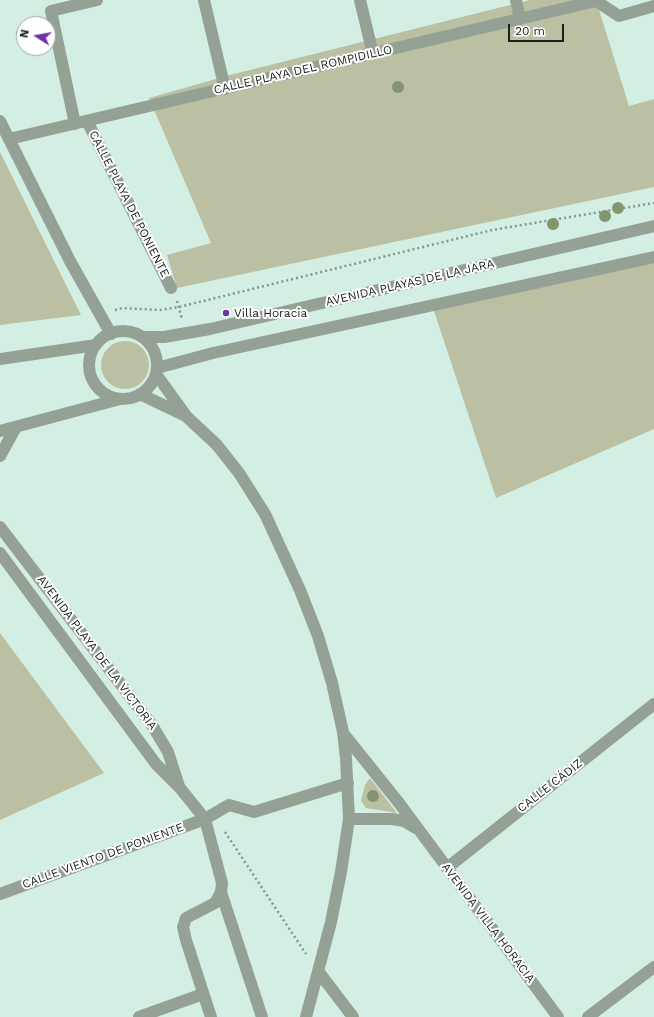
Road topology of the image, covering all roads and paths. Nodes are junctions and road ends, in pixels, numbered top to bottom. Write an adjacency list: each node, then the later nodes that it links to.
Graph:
1 (97, 0): 11 (street, CALLE PLAYA DE PONIENTE)
2 (204, 0): 9 (street)
3 (360, 0): 8 (street)
4 (516, 0): 7 (street)
5 (596, 1): 6 (street); 7 (street, CALLE PLAYA DEL ROMPIDILLO)
6 (654, 6)
7 (520, 20): 8 (street, CALLE PLAYA DEL ROMPIDILLO)
8 (373, 54): 9 (street, CALLE PLAYA DEL ROMPIDILLO)
9 (225, 89): 11 (street, CALLE PLAYA DEL ROMPIDILLO)
10 (0, 121): 12 (street)
11 (81, 122): 12 (street, CALLE PLAYA DEL ROMPIDILLO); 16 (street, CALLE PLAYA DE PONIENTE)
12 (9, 139): 18 (street)
13 (654, 203): 17 (path)
14 (654, 226): 20 (street, AVENIDA PLAYAS DE LA JARA)
15 (654, 257): 24 (street, AVENIDA PLAYAS DE LA JARA)
16 (171, 288): 17 (path)
17 (179, 307): 18 (path); 20 (path)
18 (100, 315): 19 (street)
19 (111, 334): 21 (street); 22 (street)
20 (184, 334): 21 (street, AVENIDA PLAYAS DE LA JARA)
21 (142, 337): 24 (street)
22 (96, 345): 23 (street); 26 (street)
23 (0, 359)
24 (156, 371): 25 (street); 27 (street)
25 (140, 394): 26 (street); 27 (street)
26 (120, 399): 28 (street)
27 (187, 417): 34 (street)
28 (16, 427): 29 (street); 30 (street)
29 (0, 431)
30 (0, 456)
31 (0, 526): 36 (street, AVENIDA PLAYA DE LA VICTORIA)
32 (0, 553): 36 (street, AVENIDA PLAYA DE LA VICTORIA)
33 (654, 704): 40 (street, CALLE CÁDIZ)
34 (343, 732): 35 (street); 39 (street, AVENIDA VILLA HORACIA)
35 (348, 783): 37 (street, CALLE VIENTO DE PONIENTE); 38 (street)
36 (180, 788): 37 (street, AVENIDA PLAYA DE LA VICTORIA)
37 (205, 819): 41 (street); 42 (street, CALLE VIENTO DE PONIENTE); 44 (path)
38 (349, 819): 39 (street, AVENIDA VILLA HORACIA); 44 (street)
39 (419, 830): 40 (street, AVENIDA VILLA HORACIA)
40 (447, 868): 51 (street, AVENIDA VILLA HORACIA)
41 (221, 892): 45 (street); 48 (street)
42 (0, 894)
43 (654, 967): 52 (street)
44 (318, 971): 49 (street); 50 (street)
45 (203, 994): 46 (street); 47 (street)
46 (139, 1017)
47 (211, 1017)
48 (262, 1017)
49 (306, 1017)
50 (353, 1017)
51 (558, 1017)
52 (588, 1017)

